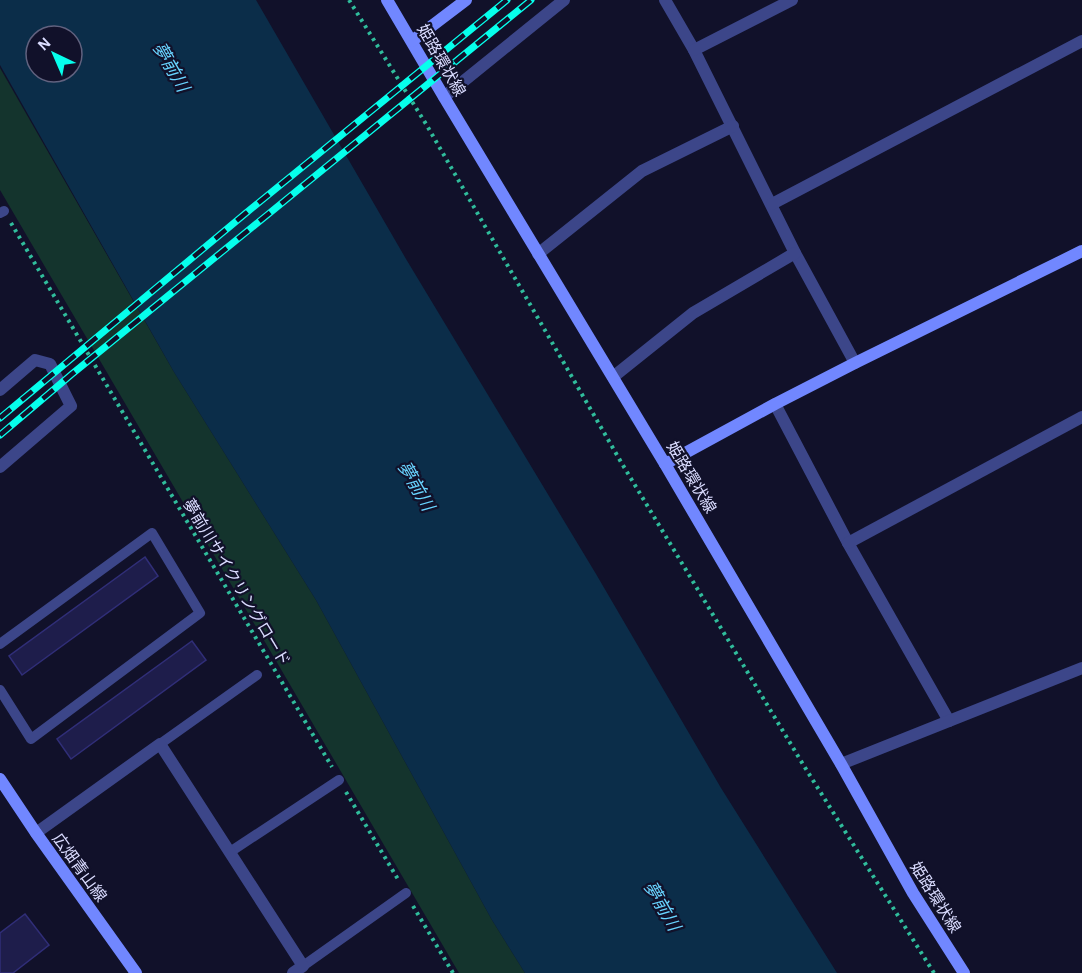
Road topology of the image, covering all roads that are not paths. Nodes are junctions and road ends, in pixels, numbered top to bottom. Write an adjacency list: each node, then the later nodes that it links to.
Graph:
1 (387, 0): 6 (main road, 姫路環状線)
2 (466, 0): 6 (main road)
3 (564, 0): 9 (street)
4 (665, 0): 8 (street)
5 (792, 0): 8 (street)
6 (412, 41): 9 (main road, 姫路環状線)
7 (1082, 41): 11 (street)
8 (694, 50): 10 (street)
9 (444, 97): 14 (main road, 姫路環状線)
10 (733, 126): 11 (street); 14 (street)
11 (772, 204): 13 (street)
12 (1082, 251): 15 (main road)
13 (795, 253): 15 (street); 16 (street)
14 (538, 254): 16 (main road, 姫路環状線)
15 (855, 363): 18 (main road)
16 (613, 377): 20 (main road, 姫路環状線)
17 (0, 390): 21 (street)
18 (776, 404): 20 (main road); 22 (street)
19 (1082, 417): 22 (street)
20 (665, 464): 29 (main road, 姫路環状線)
21 (0, 467)
22 (848, 543): 27 (street)
23 (0, 644): 26 (lane)
24 (1082, 668): 27 (street)
25 (257, 675): 28 (lane)
26 (0, 690)
27 (949, 721): 29 (street)
28 (160, 744): 32 (street); 33 (street)
29 (841, 764): 37 (main road, 姫路環状線)
30 (0, 779): 32 (main road, 広畑青山線)
31 (339, 780): 33 (lane)
32 (36, 833): 36 (main road, 広畑青山線)
33 (230, 852): 35 (street)
34 (406, 893): 35 (lane)
35 (298, 969)
36 (136, 973)
37 (964, 973)

